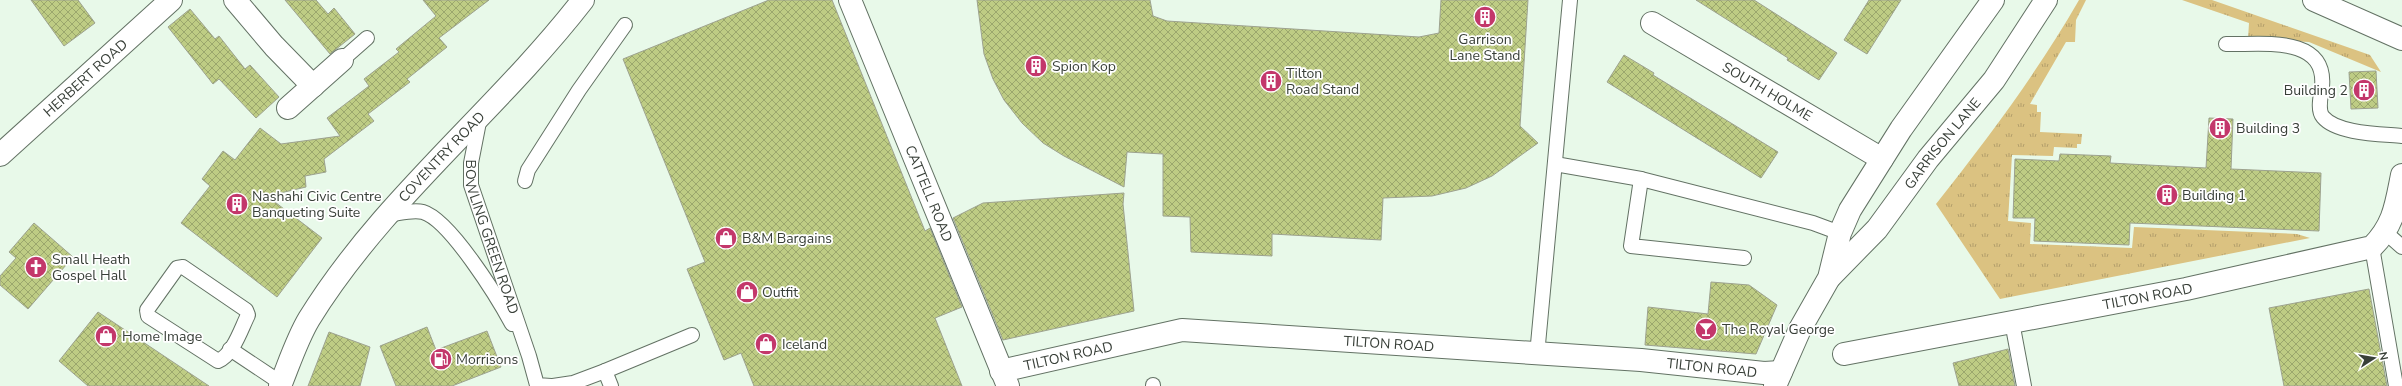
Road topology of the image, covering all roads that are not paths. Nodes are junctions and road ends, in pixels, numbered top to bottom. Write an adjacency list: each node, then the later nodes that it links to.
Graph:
1 (234, 0): 15 (street)
2 (583, 0): 17 (street, COVENTRY ROAD)
3 (850, 0): 38 (street, CATTELL ROAD)
4 (1570, 0): 21 (lane)
5 (1993, 0): 20 (street, GARRISON LANE)
6 (2046, 0): 30 (street, GARRISON LANE)
7 (2314, 0): 12 (street)
8 (163, 3): 19 (street, HERBERT ROAD)
9 (1652, 23): 20 (street, SOUTH HOLME)
10 (625, 26): 24 (lane)
11 (367, 38): 14 (lane)
12 (2402, 39)
13 (2226, 44): 18 (lane)
14 (342, 60): 15 (street)
15 (313, 86): 16 (street)
16 (288, 108)
17 (480, 117): 25 (street, COVENTRY ROAD); 36 (lane, BOWLING GREEN ROAD)
18 (2402, 136)
19 (0, 155)
20 (1882, 159): 26 (street, GARRISON LANE)
21 (1555, 164): 23 (lane); 35 (lane)
22 (2402, 175): 27 (street)
23 (1641, 179): 26 (lane); 29 (lane)
24 (525, 181)
25 (385, 216): 36 (lane, BOWLING GREEN ROAD); 40 (street, COVENTRY ROAD)
26 (1840, 233): 30 (street, GARRISON LANE)
27 (2378, 240): 28 (lane); 31 (street, TILTON ROAD); 44 (lane)
28 (2402, 247)
29 (1744, 258)
30 (1829, 278): 39 (street, GARRISON LANE)
31 (2012, 322): 34 (street, TILTON ROAD); 43 (lane)
32 (692, 335): 37 (lane, BOWLING GREEN ROAD)
33 (230, 349): 33 (lane); 40 (lane)
34 (1844, 354)
35 (1537, 355): 38 (street, TILTON ROAD); 39 (street, TILTON ROAD)
36 (529, 356): 41 (lane, BOWLING GREEN ROAD)
37 (605, 372): 41 (lane, BOWLING GREEN ROAD); 42 (lane)
38 (1005, 378)
39 (1778, 379)
40 (281, 385)
41 (544, 386)
42 (611, 386)
43 (2024, 386)
44 (2396, 386)

